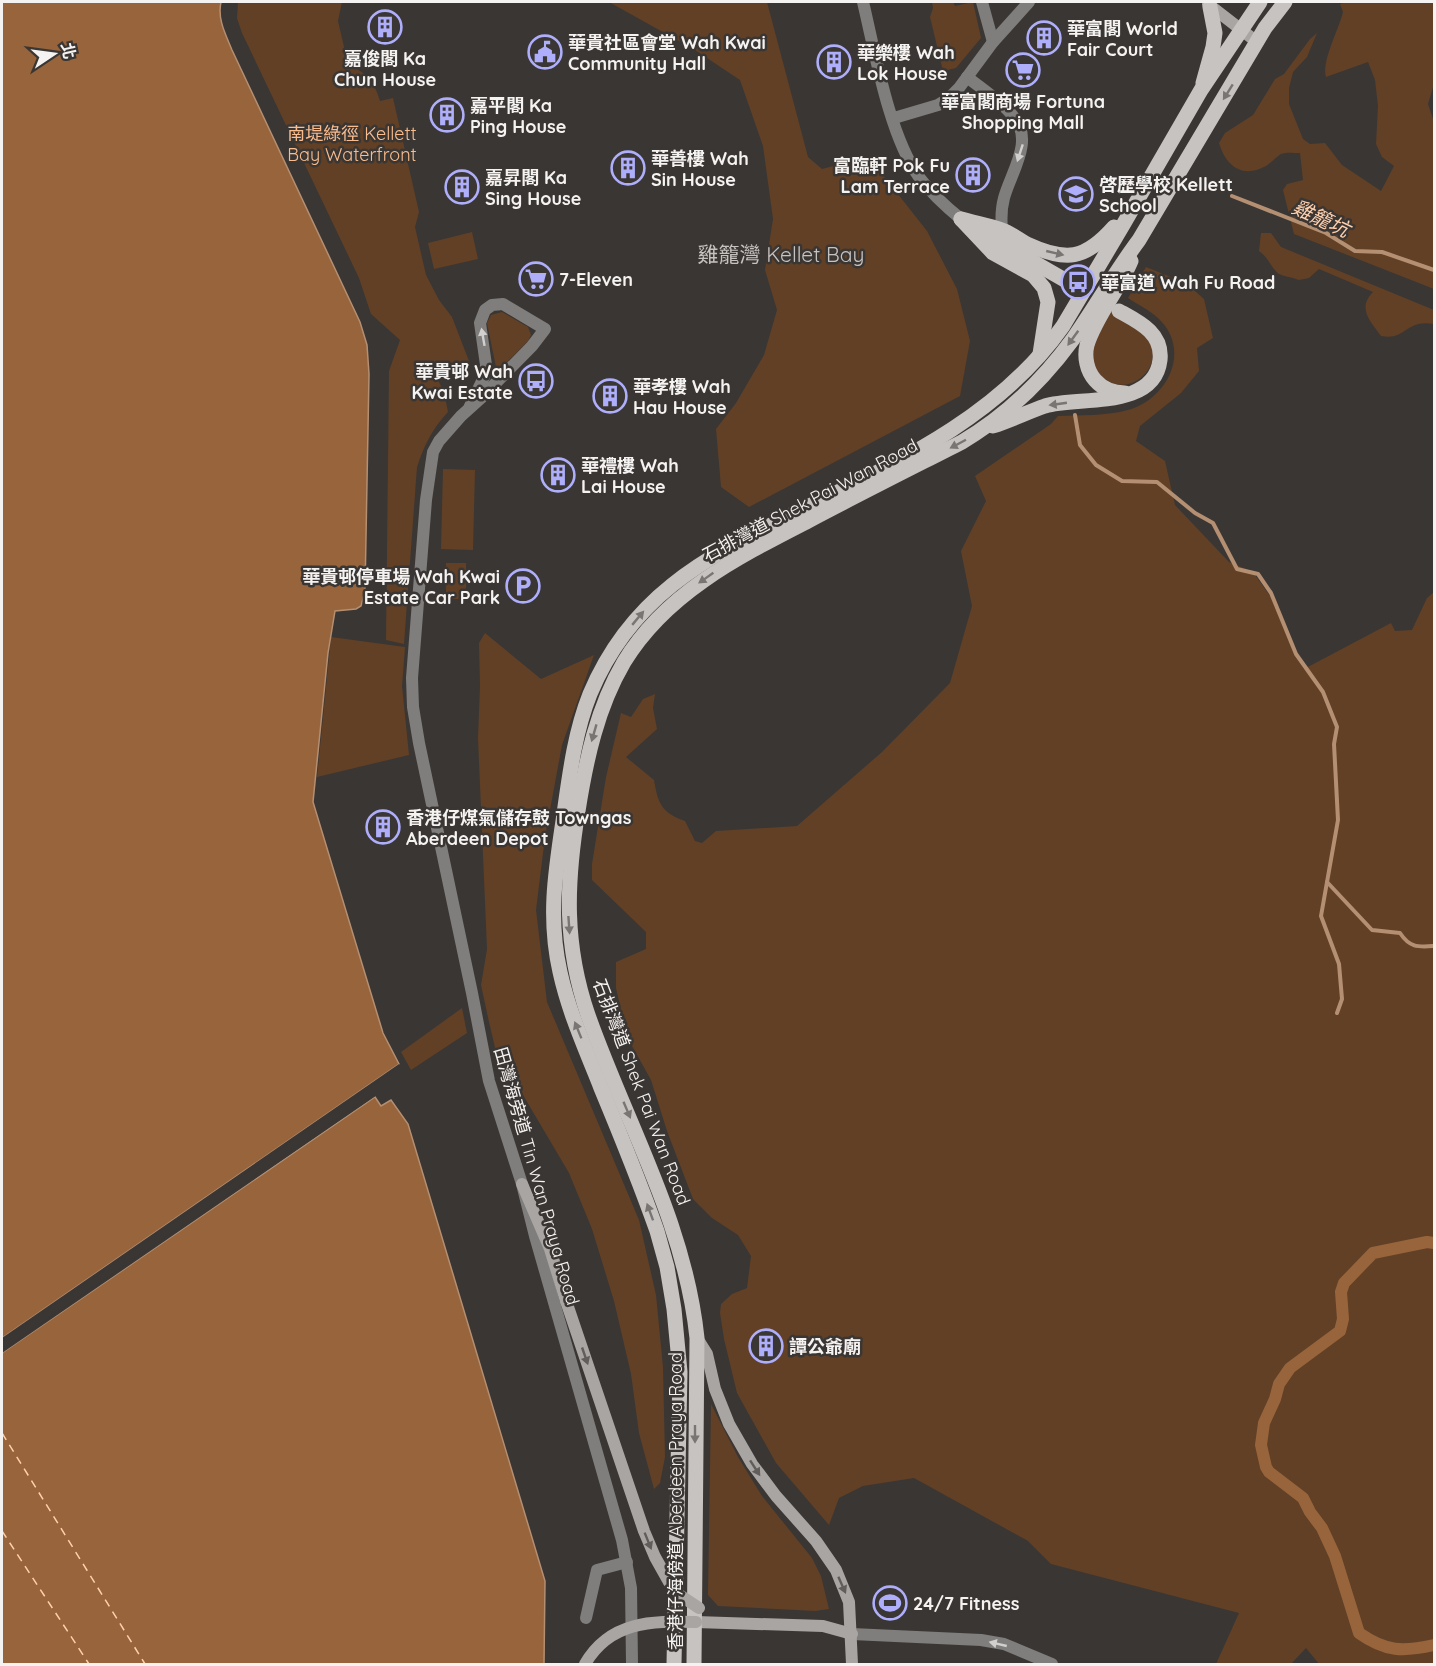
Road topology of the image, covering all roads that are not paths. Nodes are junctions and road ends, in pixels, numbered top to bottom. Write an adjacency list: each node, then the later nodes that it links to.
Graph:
1 (863, 2): 12 (street)
2 (982, 2): 8 (street)
3 (1029, 2): 8 (street)
4 (1260, 2): 7 (main road)
5 (1285, 2): 9 (main road, 石排灣道 Shek Pai Wan Road)
6 (1208, 4): 7 (main road); 11 (main road)
7 (1240, 30): 9 (main road); 11 (main road)
8 (993, 42): 10 (street)
9 (1257, 42): 16 (main road, 石排灣道 Shek Pai Wan Road, one-way to 16)
10 (967, 77): 12 (street); 15 (street, one-way to 15)
11 (1201, 90): 13 (main road, 石排灣道 Shek Pai Wan Road)
12 (894, 118): 14 (street)
13 (1128, 215): 15 (main road, one-way to 13); 19 (main road, 石排灣道 Shek Pai Wan Road)
14 (961, 219): 15 (main road); 17 (main road); 19 (main road)
15 (1002, 230)
16 (1139, 240): 20 (main road); 22 (main road, 石排灣道 Shek Pai Wan Road, one-way to 22)
17 (1070, 283)
18 (1119, 311): 20 (main road)
19 (1040, 354): 24 (main road, 石排灣道 Shek Pai Wan Road, one-way to 19)
20 (1136, 391): 22 (main road, one-way to 22)
21 (469, 408): 21 (street, 田灣海旁道 Tin Wan Praya Road, one-way to 21); 23 (street, 田灣海旁道 Tin Wan Praya Road)
22 (981, 430): 25 (main road, 石排灣道 Shek Pai Wan Road, one-way to 25)
23 (522, 1184): 26 (street, 田灣海旁道 Tin Wan Praya Road); 28 (main road, one-way to 28, bridge)
24 (674, 1309): 32 (main road, 香港仔海傍道 Aberdeen Praya Road)
25 (697, 1338): 29 (main road, 石排灣道 Shek Pai Wan Road, one-way to 29); 33 (main road, 香港仔海傍道 Aberdeen Praya Road, one-way to 33)
26 (627, 1562): 27 (street); 31 (street, 田灣海旁道 Tin Wan Praya Road)
27 (586, 1618)
28 (727, 1623): 29 (main road); 30 (main road, bridge)
29 (852, 1634): 34 (main road, 石排灣道 Shek Pai Wan Road); 35 (street, one-way to 29)
30 (585, 1665)
31 (632, 1665)
32 (674, 1665)
33 (694, 1665)
34 (852, 1665)
35 (1052, 1665)

